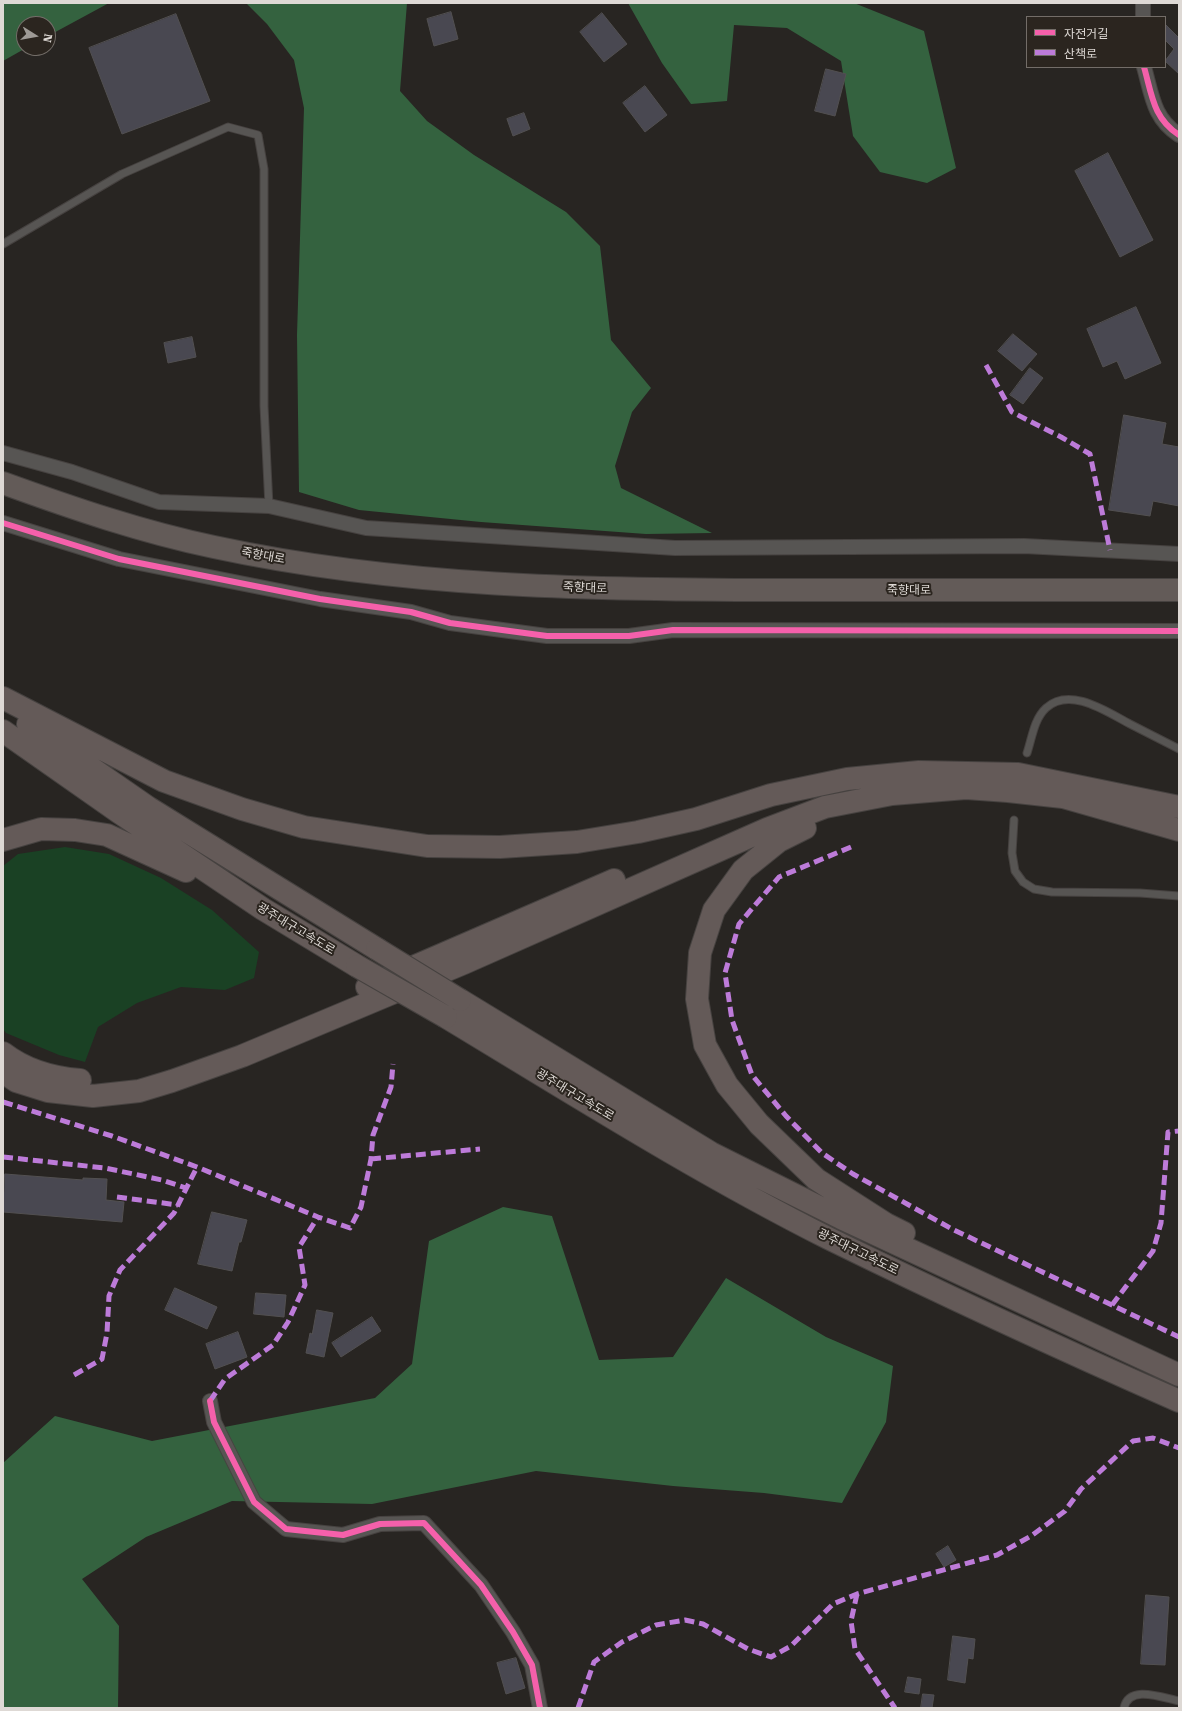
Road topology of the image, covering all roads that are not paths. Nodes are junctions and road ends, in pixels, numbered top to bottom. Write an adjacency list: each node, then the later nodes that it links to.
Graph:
1 (1143, 3): 2 (street)
2 (1142, 16)
3 (1144, 68): 4 (street)
4 (1179, 135)
5 (3, 244): 8 (lane)
6 (3, 453): 8 (street)
7 (3, 483): 11 (main road, 죽향대로)
8 (270, 506): 10 (street)
9 (3, 524): 12 (street)
10 (1179, 554)
11 (1179, 590)
12 (1179, 632)
13 (3, 698): 18 (highway)
14 (3, 707): 27 (highway, 광주대구고속도로, bridge)
15 (3, 732): 24 (highway, 광주대구고속도로)
16 (1179, 749): 17 (lane)
17 (1028, 753)
18 (890, 785): 19 (highway); 21 (highway); 25 (highway); 26 (highway); 27 (highway)
19 (1179, 808)
20 (1014, 820): 23 (lane)
21 (1179, 830)
22 (3, 840): 24 (highway)
23 (1179, 896)
24 (263, 909): 30 (highway, 광주대구고속도로, bridge)
25 (3, 1053)
26 (3, 1072)
27 (1051, 1317): 28 (highway, 광주대구고속도로)
28 (1179, 1375)
29 (210, 1401): 32 (street)
30 (1179, 1401)
31 (1179, 1701): 33 (lane)
32 (540, 1708)
33 (1124, 1708)

